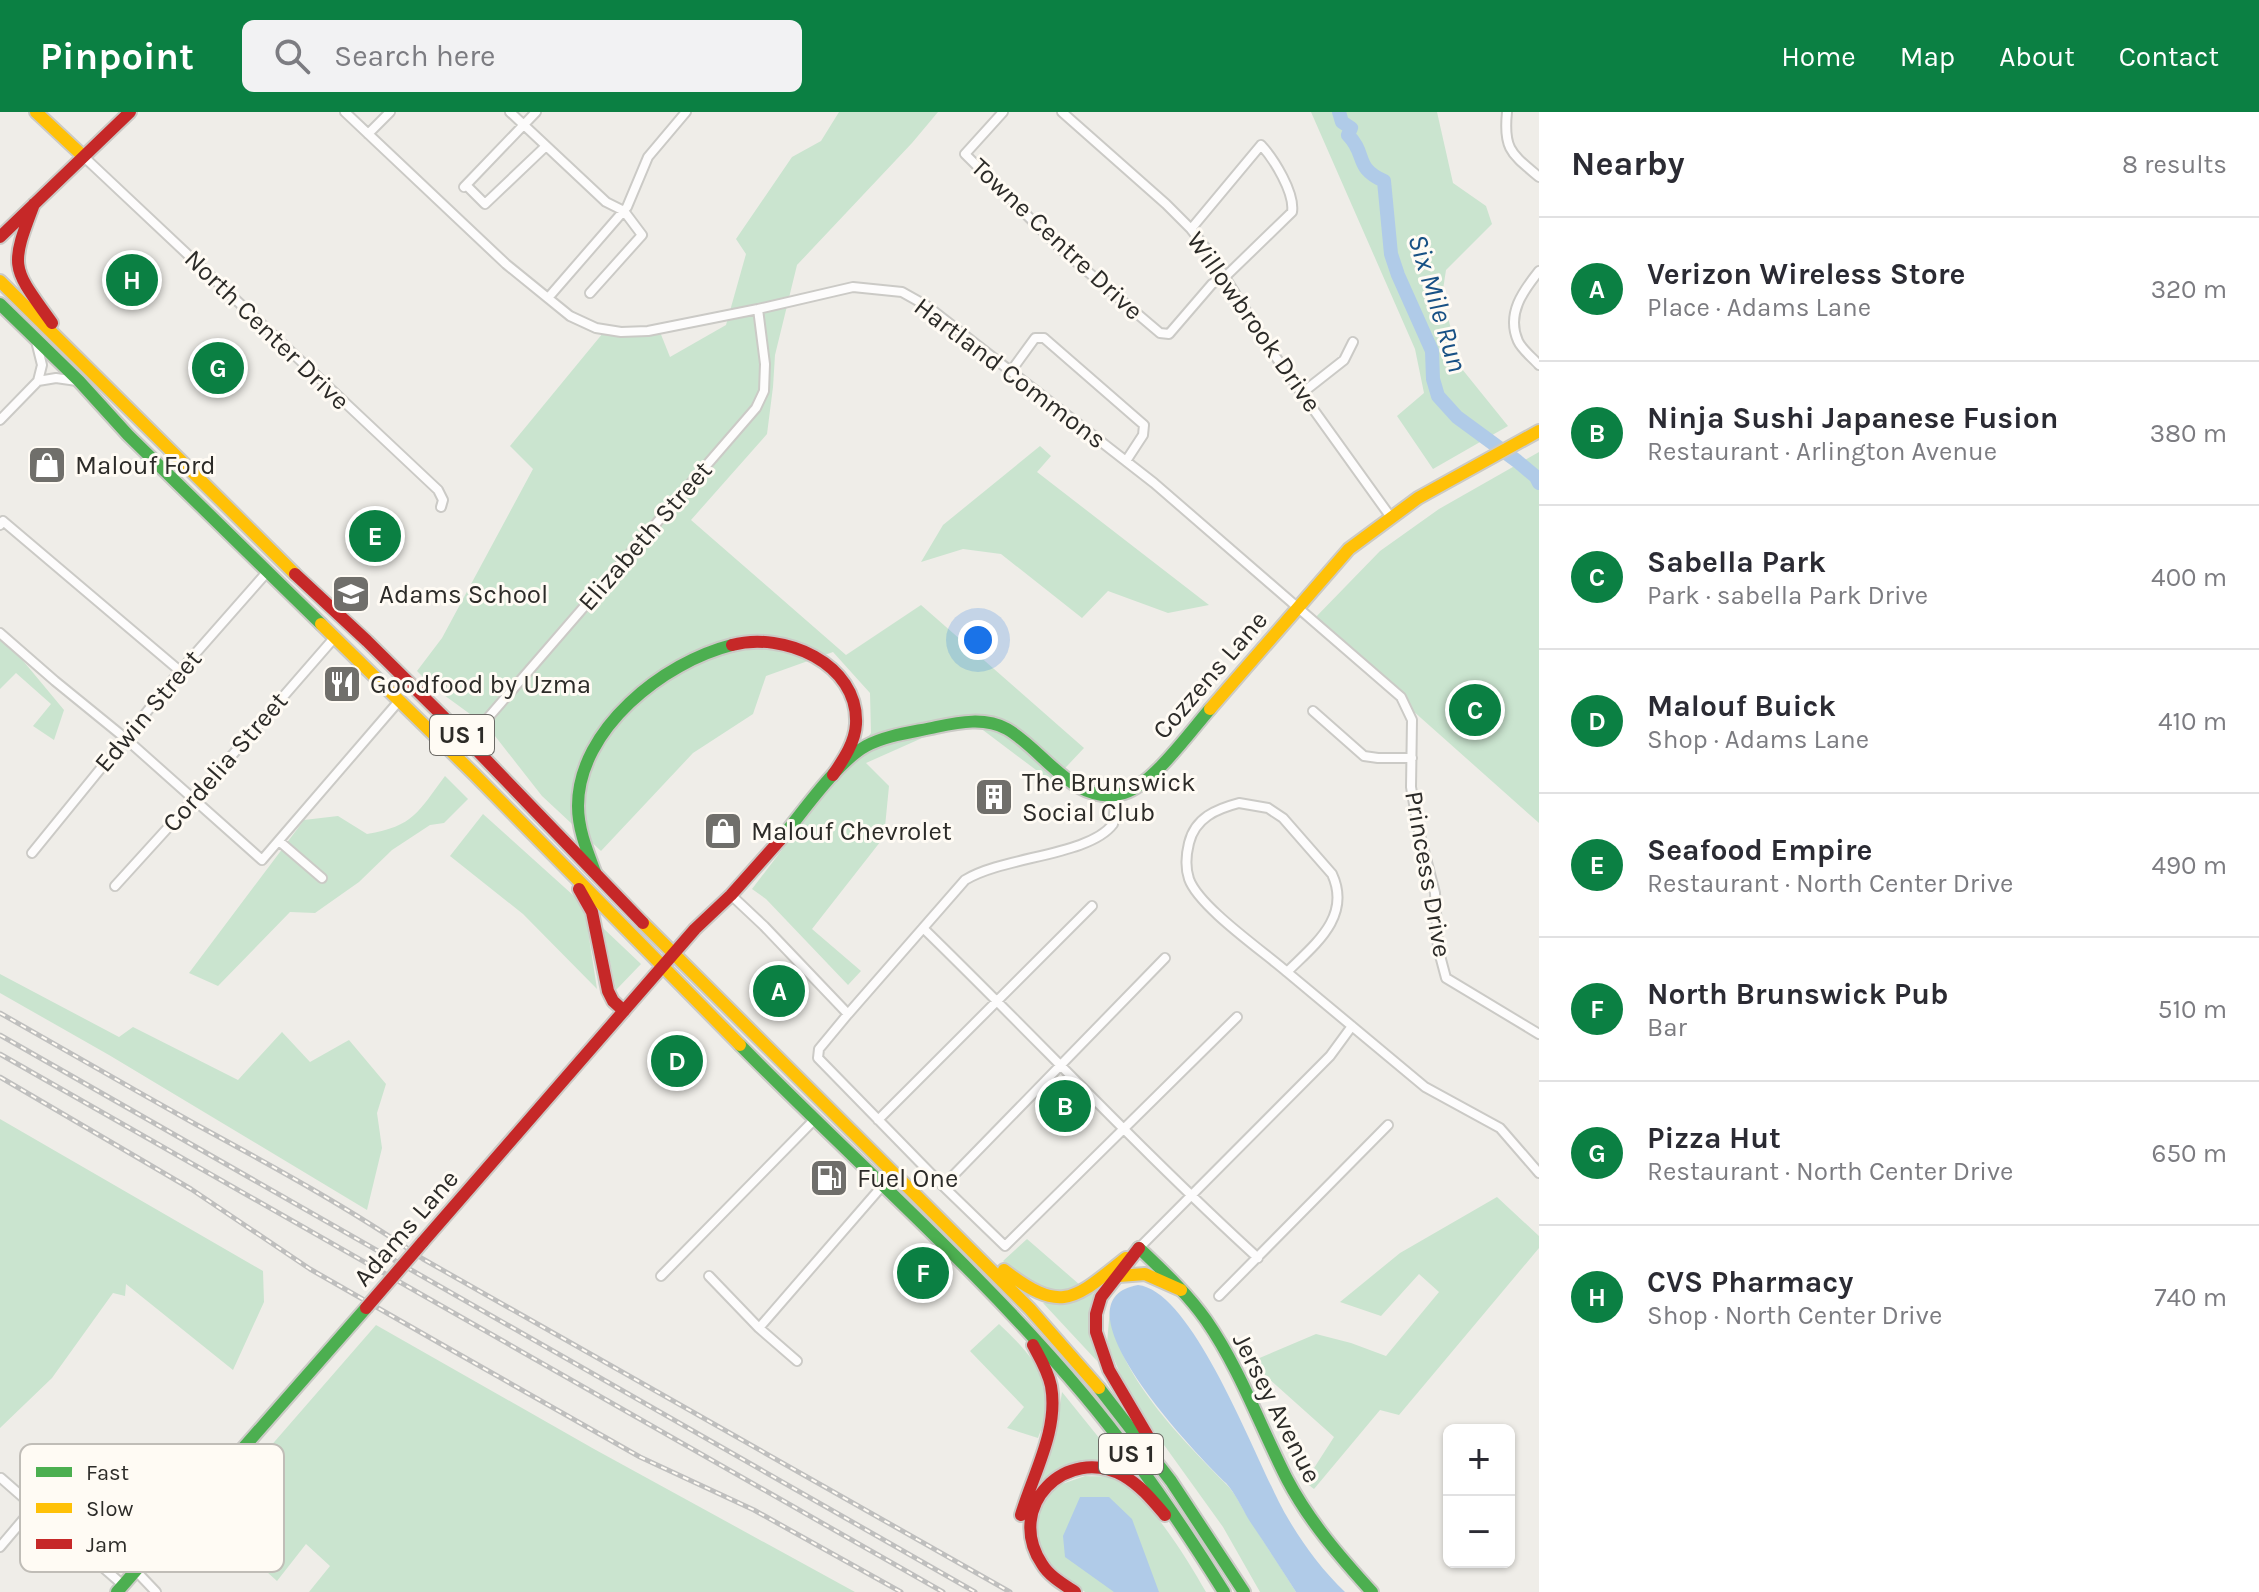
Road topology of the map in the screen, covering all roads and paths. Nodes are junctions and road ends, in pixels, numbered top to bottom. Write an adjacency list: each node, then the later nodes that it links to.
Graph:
1 (36, 112): 14 (main road)
2 (130, 112): 14 (main road)
3 (345, 112): 12 (street, Hartland Commons)
4 (390, 112): 12 (street)
5 (510, 112): 11 (street)
6 (536, 112): 11 (street)
7 (686, 112): 17 (street)
8 (1003, 112): 21 (street, Towne Centre Drive)
9 (1062, 112): 18 (street, Willowbrook Drive)
10 (1507, 112): 15 (street)
11 (523, 125): 13 (street); 13 (street)
12 (368, 134): 24 (street, Hartland Commons)
13 (546, 146): 17 (street)
14 (83, 156): 16 (main road); 38 (street, North Center Drive)
15 (1539, 177)
16 (34, 204): 19 (main road); 29 (main road)
17 (624, 211): 23 (street); 24 (street)
18 (1191, 229): 21 (street, Willowbrook Drive); 21 (street)
19 (0, 237)
20 (1539, 271): 30 (street)
21 (1225, 277): 34 (street, Willowbrook Drive)
22 (0, 281): 29 (main road, US 1)
23 (590, 293)
24 (548, 298): 26 (street, Hartland Commons)
25 (0, 304): 27 (main road, US 1)
26 (758, 309): 31 (street, Hartland Commons); 49 (street, Elizabeth Street)
27 (35, 337): 32 (street); 33 (main road, US 1)
28 (1353, 342): 34 (street)
29 (70, 350): 49 (main road, US 1)
30 (1539, 365)
31 (1011, 371): 37 (street, Hartland Commons); 37 (street)
32 (38, 381): 33 (street); 35 (street)
33 (79, 381): 41 (main road, US 1)
34 (1302, 393): 39 (street, Willowbrook Drive)
35 (0, 420)
36 (1539, 431): 39 (main road, Cozzens Lane)
37 (1126, 461): 42 (street, Hartland Commons)
38 (441, 507)
39 (1390, 516): 42 (main road, Cozzens Lane)
40 (2, 523): 45 (street)
41 (268, 571): 44 (main road, US 1); 45 (street, Edwin Street)
42 (1297, 609): 50 (street, Hartland Commons); 52 (main road, Cozzens Lane)
43 (0, 633): 48 (street)
44 (335, 637): 46 (main road, US 1); 53 (street, Cordelia Street)
45 (180, 671): 48 (street, Edwin Street)
46 (399, 701): 54 (street); 56 (main road, US 1)
47 (1313, 711): 50 (street)
48 (125, 738): 53 (street); 55 (street, Edwin Street)
49 (468, 741): 57 (main road, US 1)
50 (1412, 758): 72 (street, Princess Drive)
51 (833, 775): 52 (main road, Adams Lane); 57 (main road); 60 (main road, Adams Lane)
52 (1116, 796): 62 (street)
53 (194, 799): 54 (street); 59 (street, Cordelia Street)
54 (279, 841): 58 (street)
55 (32, 853)
56 (566, 868): 65 (main road, US 1); 68 (main road)
57 (596, 876): 63 (main road, US 1)
58 (322, 878)
59 (115, 886)
60 (731, 895): 63 (main road, Adams Lane); 69 (street)
61 (1092, 906): 67 (street)
62 (923, 928): 67 (street); 69 (street)
63 (675, 953): 65 (main road, Adams Lane); 82 (main road, US 1)
64 (1165, 958): 73 (street)
65 (664, 966): 68 (main road, Adams Lane); 74 (main road, US 1)
66 (1287, 972): 66 (street); 71 (street)
67 (997, 1000): 73 (street); 75 (street)
68 (624, 1011): 93 (main road, Adams Lane, bridge)
69 (848, 1014): 75 (street)
70 (1237, 1017): 77 (street)
71 (1352, 1026): 78 (street); 81 (street)
72 (1539, 1034)
73 (1061, 1065): 77 (street); 80 (street)
74 (814, 1120): 79 (main road, US 1); 85 (street)
75 (878, 1120): 80 (street)
76 (1388, 1125): 84 (street)
77 (1124, 1129): 80 (street); 81 (street)
78 (1539, 1173)
79 (883, 1185): 90 (main road, US 1); 91 (street)
80 (943, 1186)
81 (1190, 1196): 83 (street); 84 (street)
82 (939, 1217): 83 (main road); 95 (main road, US 1)
83 (1139, 1248): 87 (main road); 88 (main road, Jersey Avenue)
84 (1258, 1258): 89 (street)
85 (661, 1276)
86 (709, 1276): 91 (street)
87 (1119, 1276): 88 (main road); 95 (main road)
88 (1181, 1290): 109 (main road, Jersey Avenue)
89 (1219, 1296)
90 (1024, 1327): 99 (main road, US 1); 105 (main road)
91 (759, 1328): 92 (street)
92 (797, 1361)
93 (247, 1444)
94 (1, 1478): 96 (street)
95 (1174, 1484): 108 (main road, US 1)
96 (20, 1496)
97 (20, 1523): 98 (street)
98 (0, 1547)
99 (1208, 1566): 106 (main road); 107 (main road, US 1)
100 (102, 1572): 103 (street)
101 (135, 1572): 103 (main road, Adams Lane)
102 (137, 1572): 104 (street)
103 (120, 1589)
104 (156, 1592)
105 (1057, 1592)
106 (1075, 1592)
107 (1224, 1592)
108 (1244, 1592)
109 (1372, 1592)

